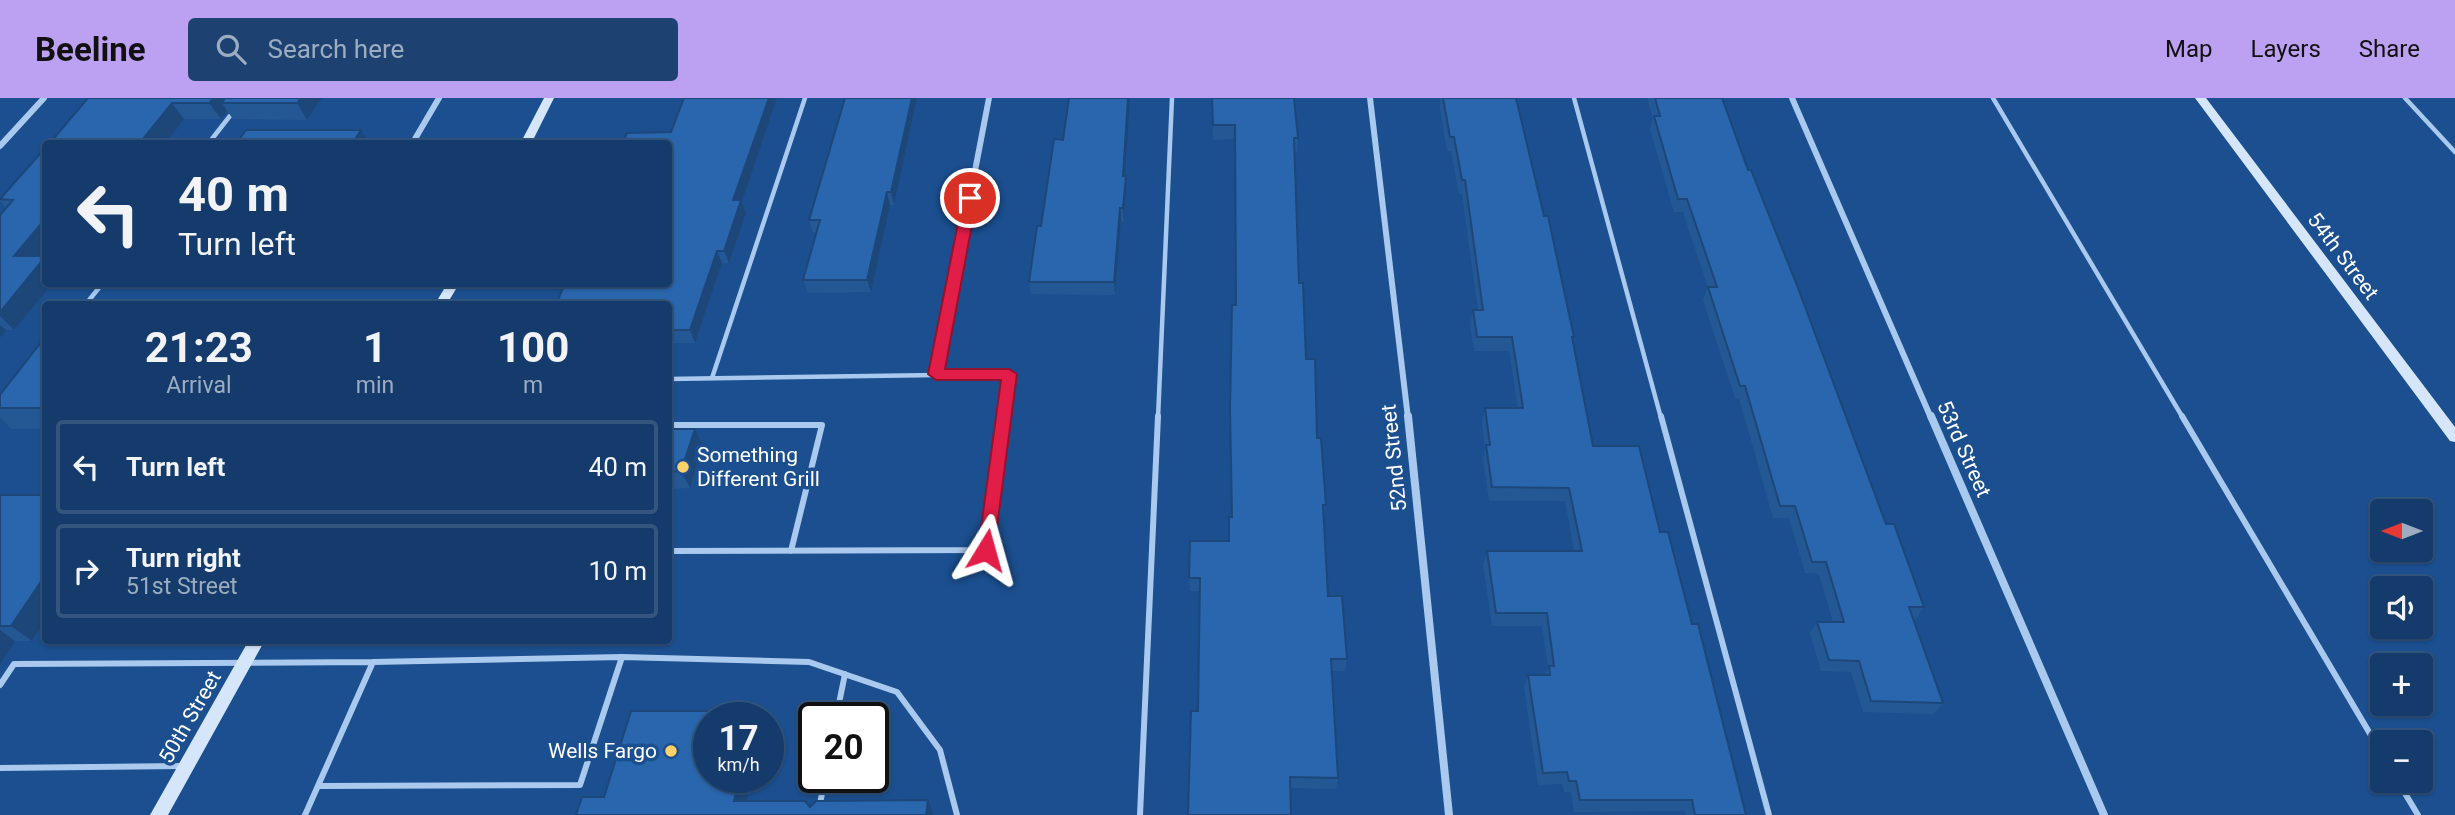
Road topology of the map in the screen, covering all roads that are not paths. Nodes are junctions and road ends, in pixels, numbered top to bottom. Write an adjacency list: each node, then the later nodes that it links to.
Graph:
1 (44, 98): 17 (street)
2 (439, 98): 15 (street)
3 (549, 98): 16 (street)
4 (805, 98): 22 (lane)
5 (989, 98): 21 (street)
6 (1172, 98): 45 (lane)
7 (1370, 98): 46 (street, 52nd Street)
8 (1574, 98): 47 (lane)
9 (1792, 98): 48 (street, 53rd Street)
10 (1993, 98): 35 (lane)
11 (2200, 98): 25 (street, 54th Street)
12 (2405, 98): 18 (lane)
13 (236, 107): 14 (lane)
14 (211, 140)
15 (414, 140)
16 (527, 140)
17 (0, 146)
18 (2455, 152)
19 (100, 287): 20 (lane)
20 (88, 301)
21 (936, 374): 22 (lane); 27 (lane)
22 (712, 378): 23 (lane)
23 (672, 379)
24 (672, 425): 27 (lane)
25 (2455, 437)
26 (672, 551): 27 (lane)
27 (791, 551)
28 (255, 644): 30 (street, 50th Street)
29 (622, 657): 31 (lane); 32 (lane); 38 (lane)
30 (246, 661): 31 (lane); 33 (lane); 36 (street, 50th Street)
31 (373, 662): 38 (lane)
32 (845, 674): 34 (lane); 44 (lane)
33 (0, 685)
34 (839, 702)
35 (2370, 734)
36 (187, 765): 37 (lane); 41 (street, 50th Street)
37 (0, 768)
38 (318, 786): 42 (lane)
39 (822, 793): 43 (lane)
40 (2405, 793): 49 (lane)
41 (159, 815)
42 (305, 815)
43 (818, 815)
44 (957, 815)
45 (1140, 815)
46 (1449, 815)
47 (1769, 815)
48 (2104, 815)
49 (2418, 815)

